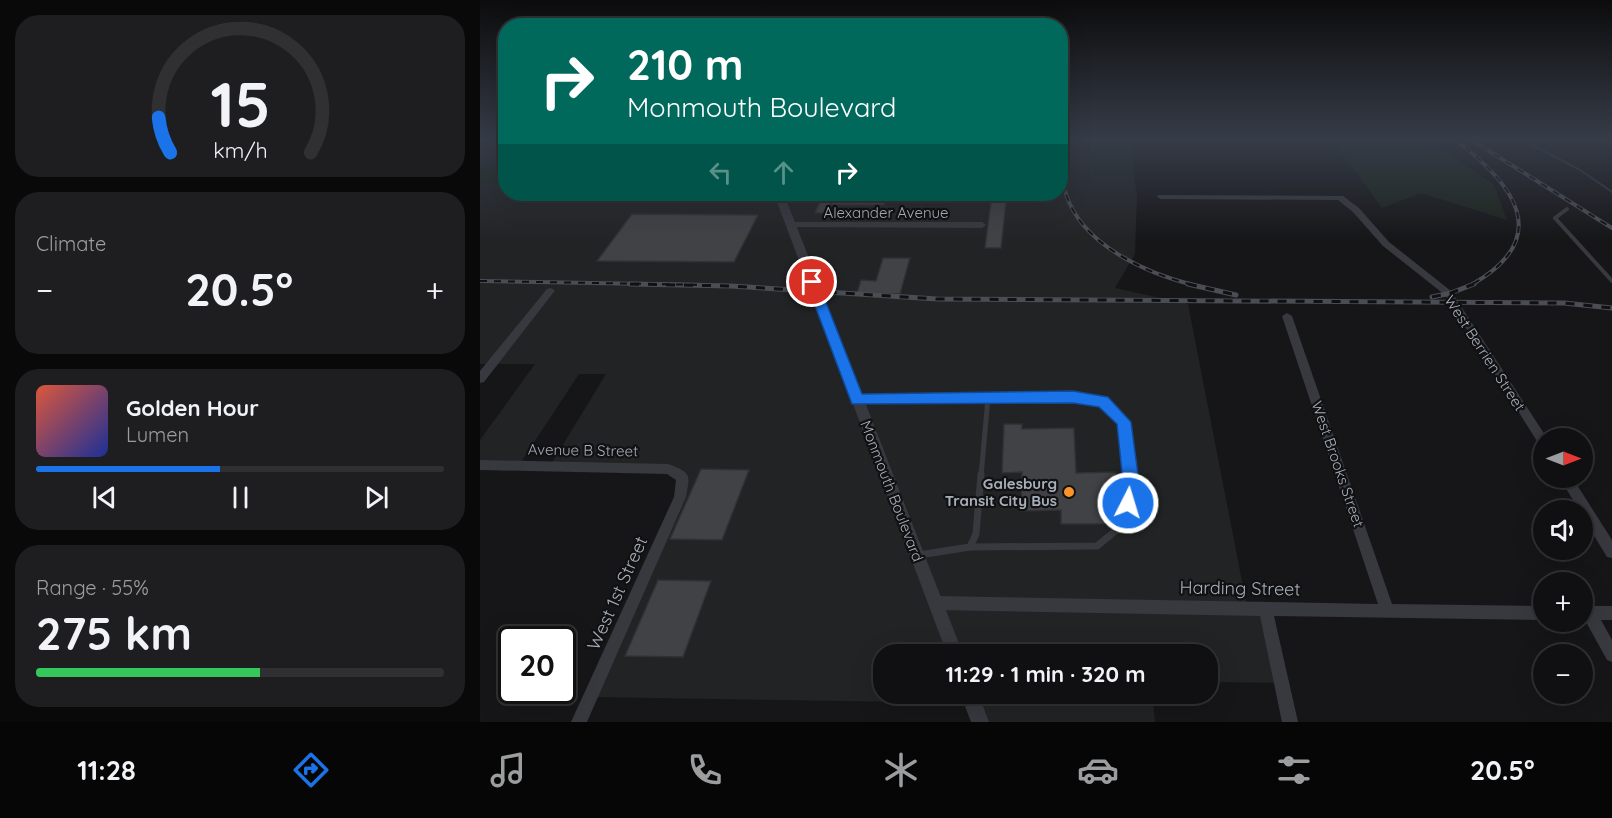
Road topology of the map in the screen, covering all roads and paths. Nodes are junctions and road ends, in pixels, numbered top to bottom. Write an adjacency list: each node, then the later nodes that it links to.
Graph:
1 (1161, 197): 12 (street, West Berrien Street)
2 (782, 201): 4 (street, Monmouth Boulevard)
3 (1567, 209): 6 (lane)
4 (791, 225): 5 (street, Alexander Avenue); 11 (street, Monmouth Boulevard)
5 (982, 225)
6 (1612, 281)
7 (550, 291): 9 (street)
8 (1287, 315): 21 (street, West Brooks Street)
9 (480, 379)
10 (988, 398): 11 (lane); 16 (lane); 16 (lane)
11 (857, 400): 18 (street, Monmouth Boulevard)
12 (1534, 428)
13 (480, 465): 14 (street, Avenue B Street)
14 (683, 477): 29 (street, West 1st Street)
15 (1572, 488): 17 (street)
16 (970, 547): 18 (lane)
17 (1612, 552)
18 (917, 555): 19 (street, Monmouth Boulevard)
19 (936, 603): 20 (street, Harding Street); 26 (street, Monmouth Boulevard)
20 (1265, 608): 21 (street, Harding Street); 31 (street)
21 (1388, 612): 22 (street, Harding Street)
22 (1533, 612)
23 (1593, 613): 24 (street)
24 (1612, 613)
25 (1593, 624): 27 (street)
26 (951, 644)
27 (1612, 655)
28 (973, 704): 30 (street)
29 (579, 722)
30 (980, 722)
31 (1290, 722)

